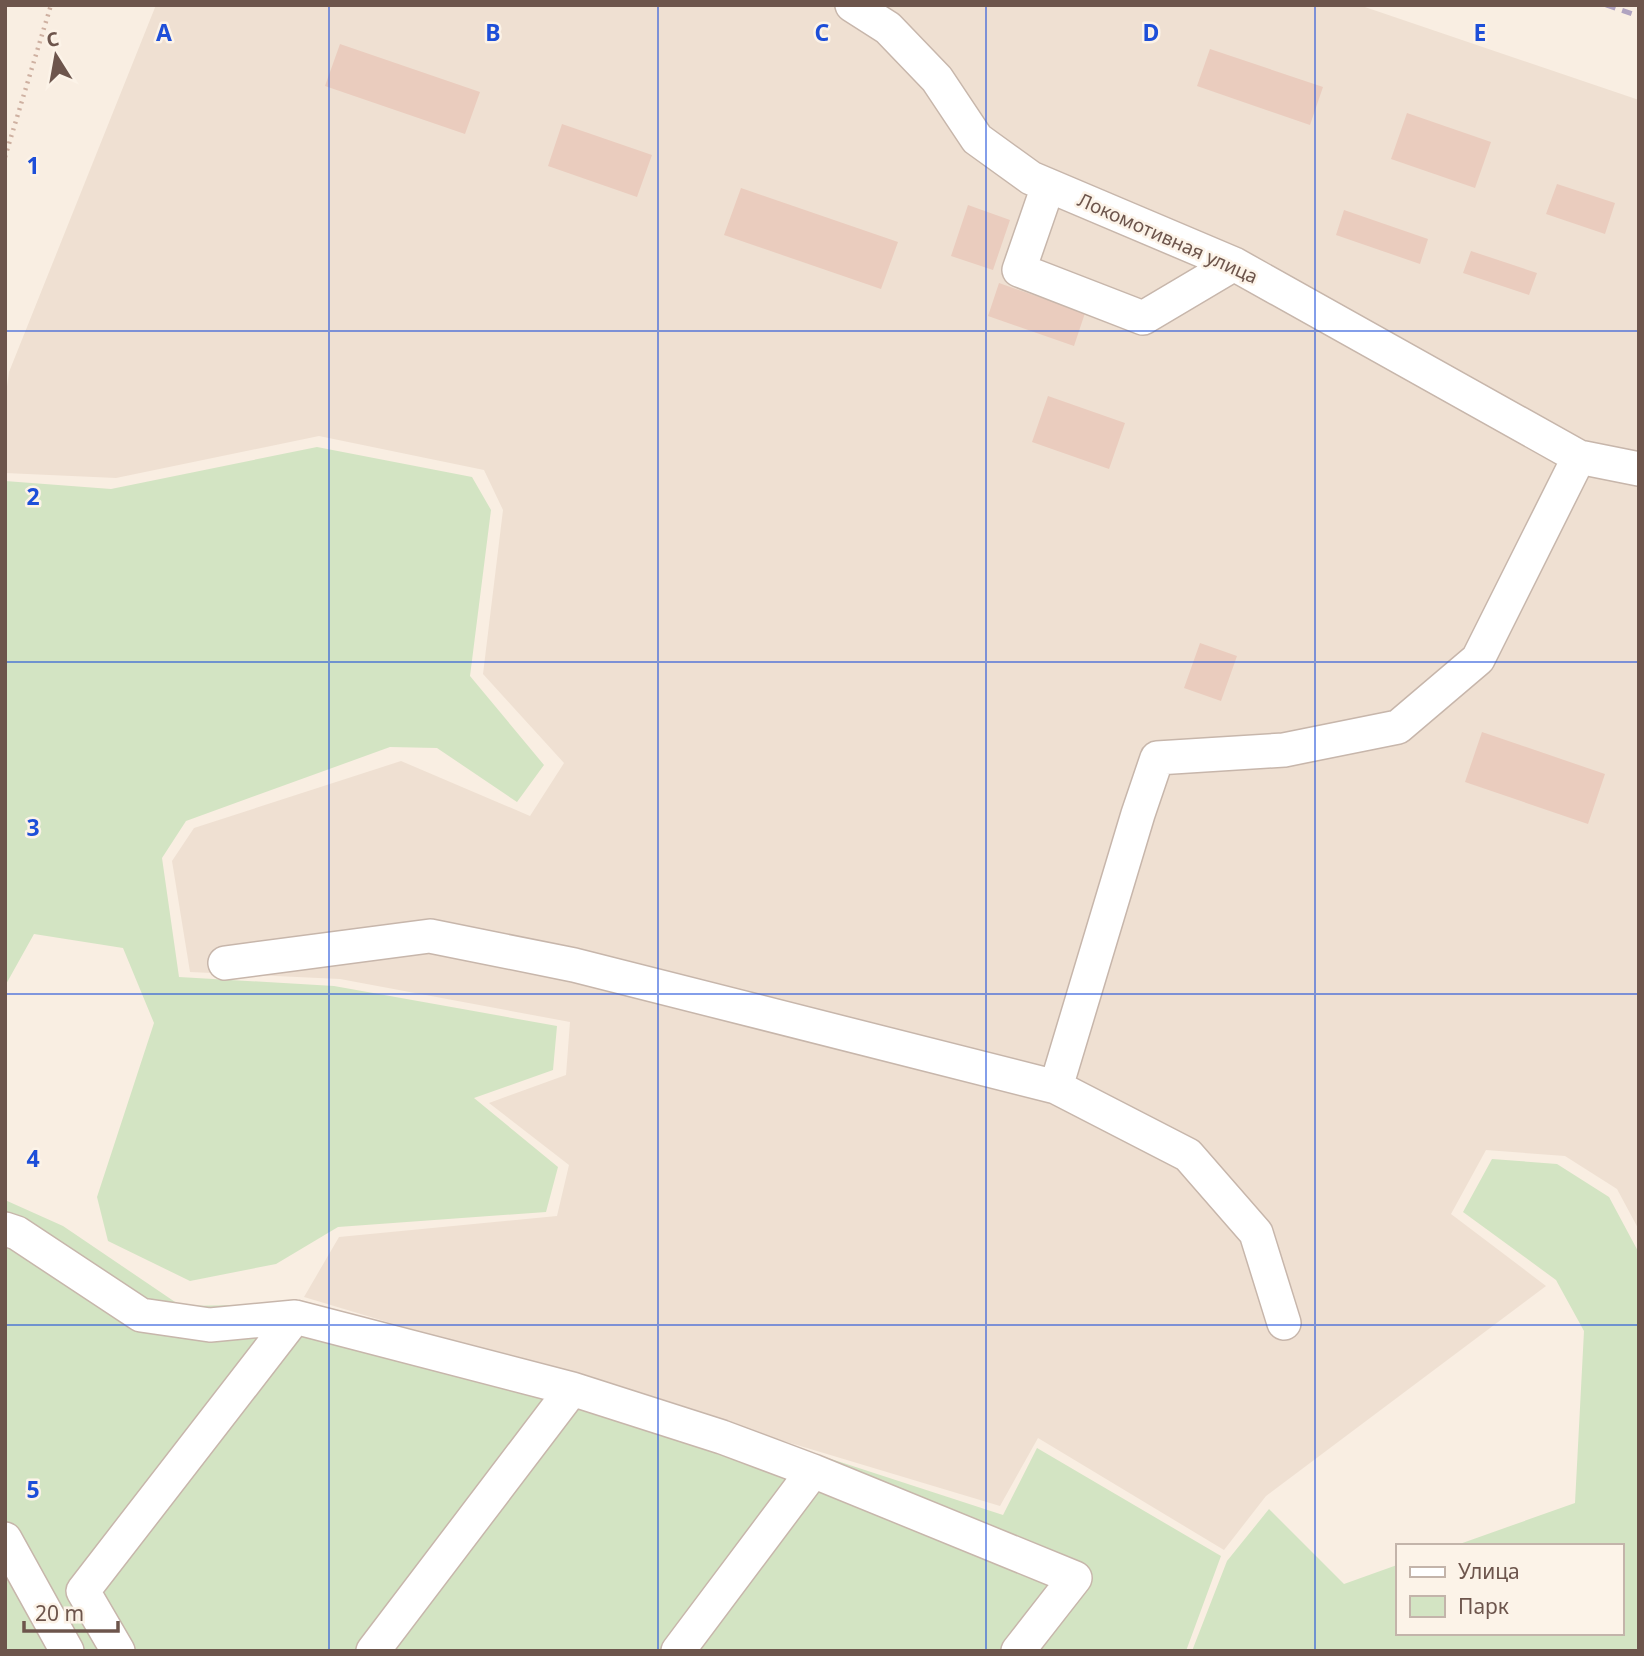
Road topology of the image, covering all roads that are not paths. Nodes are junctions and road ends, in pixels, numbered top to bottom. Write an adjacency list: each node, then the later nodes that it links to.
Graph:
1 (852, 5): 2 (street, Локомотивная улица)
2 (1048, 186): 3 (street, Локомотивная улица); 3 (street)
3 (1234, 264): 4 (street, Локомотивная улица)
4 (1579, 457): 5 (street, Локомотивная улица); 7 (street)
5 (1639, 469)
6 (225, 963): 7 (street)
7 (1056, 1087): 10 (street)
8 (5, 1229): 9 (street)
9 (295, 1317): 11 (street); 15 (street)
10 (1284, 1323)
11 (572, 1389): 12 (street); 16 (street)
12 (813, 1471): 17 (street); 18 (street)
13 (5, 1539): 14 (street)
14 (67, 1651)
15 (118, 1651)
16 (373, 1651)
17 (678, 1651)
18 (1018, 1651)

